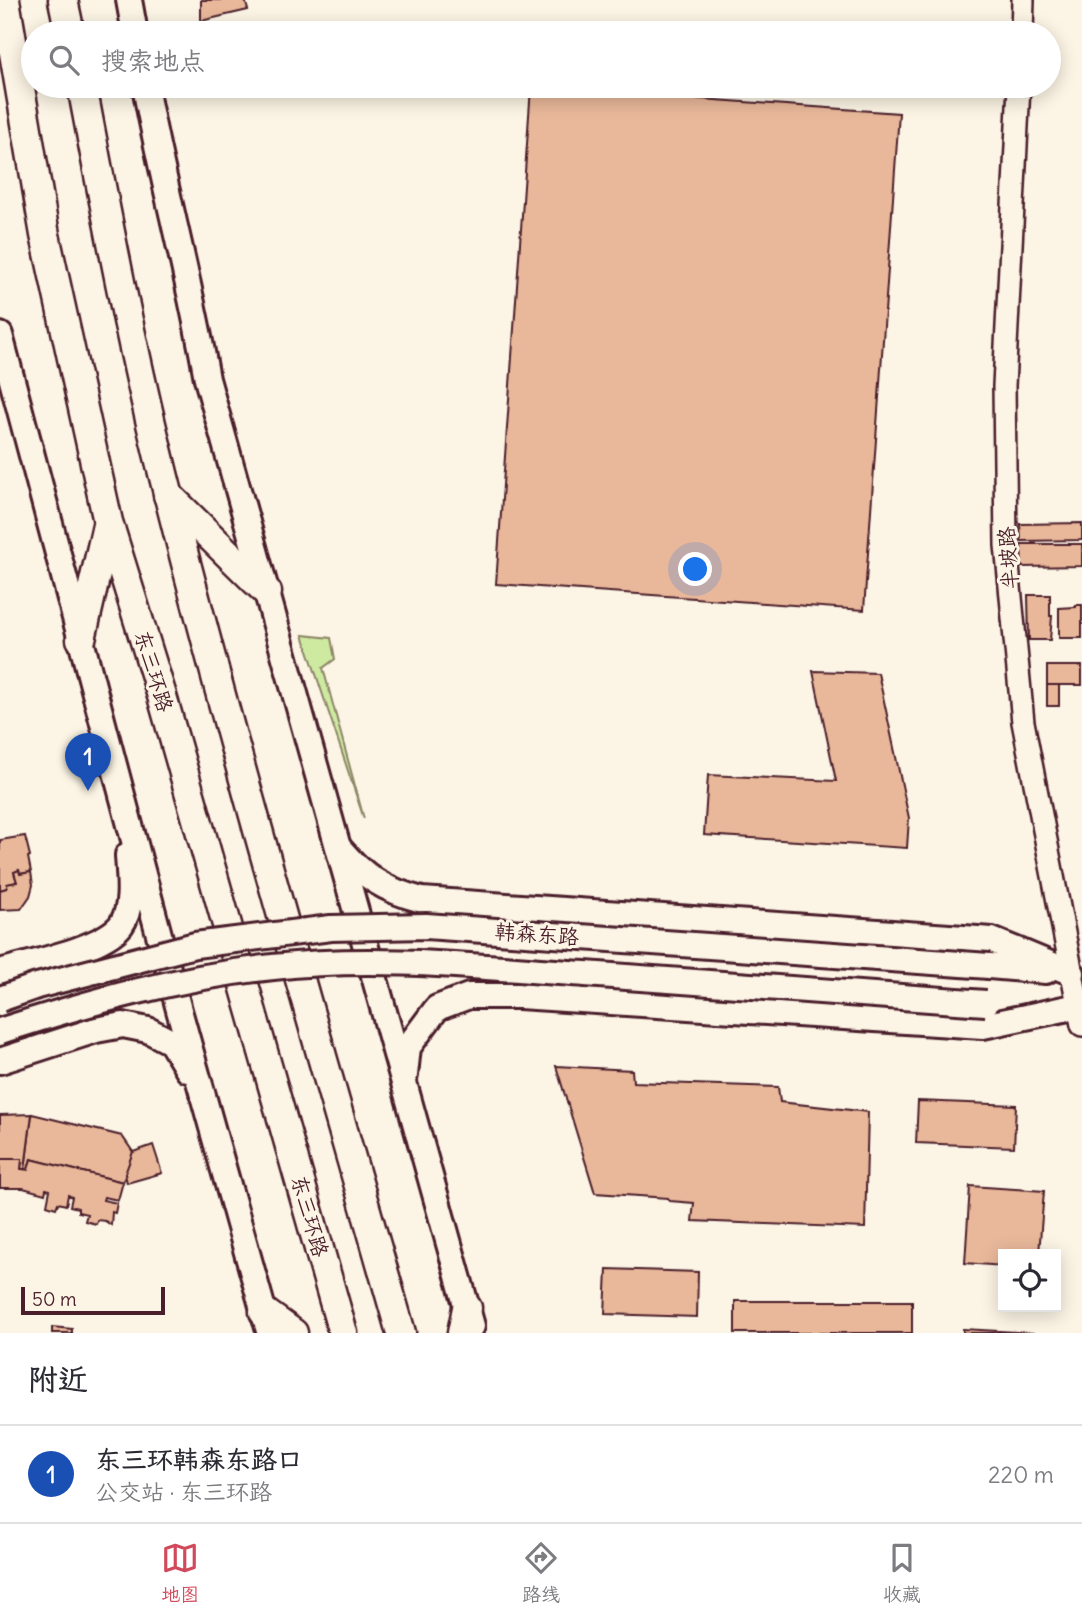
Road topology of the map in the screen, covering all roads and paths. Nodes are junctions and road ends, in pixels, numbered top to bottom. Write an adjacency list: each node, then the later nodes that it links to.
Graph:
1 (5, 0): 8 (highway, 东三环路)
2 (63, 0): 5 (highway)
3 (129, 0): 6 (main road)
4 (1023, 0): 7 (street)
5 (67, 21)
6 (133, 21)
7 (1022, 21)
8 (21, 94)
9 (22, 98): 15 (highway, 东三环路)
10 (84, 98): 14 (highway)
11 (147, 98): 16 (main road)
12 (1018, 98): 21 (street, 半坡路)
13 (0, 335): 17 (main road)
14 (168, 495): 16 (highway); 32 (highway)
15 (108, 522): 17 (highway); 31 (highway, 东三环路)
16 (267, 592): 19 (main road)
17 (81, 639): 18 (main road)
18 (126, 809): 20 (main road); 27 (main road)
19 (337, 844): 21 (main road); 26 (main road)
20 (0, 972)
21 (1077, 974): 22 (main road, 韩森东路, bridge); 23 (street, 半坡路)
22 (0, 999)
23 (1081, 1012): 24 (main road, 韩森东路, bridge); 26 (main road)
24 (0, 1031)
25 (0, 1061): 27 (main road)
26 (404, 1082): 29 (main road)
27 (206, 1107): 28 (main road)
28 (267, 1322): 30 (highway)
29 (468, 1325)
30 (293, 1333)
31 (343, 1333)
32 (401, 1333)

